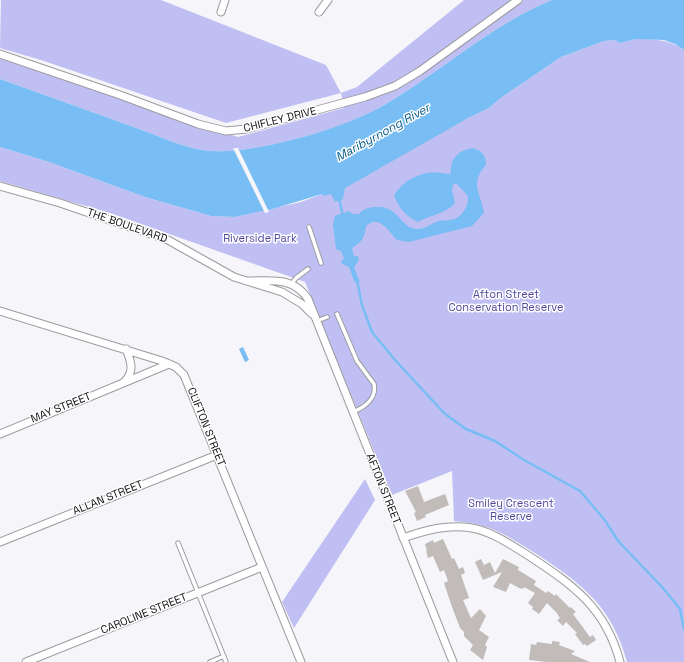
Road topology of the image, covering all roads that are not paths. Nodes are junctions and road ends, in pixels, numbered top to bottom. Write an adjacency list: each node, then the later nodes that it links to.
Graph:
1 (225, 0): 4 (street)
2 (328, 0): 5 (street)
3 (518, 0): 6 (street, CHIFLEY DRIVE)
4 (220, 12)
5 (319, 12)
6 (0, 54)
7 (0, 186): 11 (street, THE BOULEVARD)
8 (309, 227): 9 (lane)
9 (322, 263)
10 (308, 268): 12 (lane)
11 (247, 281): 12 (street, THE BOULEVARD); 16 (street, THE BOULEVARD)
12 (292, 283): 16 (street)
13 (0, 311): 17 (street, CLIFTON STREET)
14 (337, 314): 20 (lane)
15 (327, 317): 16 (lane)
16 (315, 319): 20 (street, AFTON STREET)
17 (126, 349): 18 (street, CLIFTON STREET); 19 (street)
18 (169, 364): 19 (street, MAY STREET); 22 (street, CLIFTON STREET)
19 (123, 383): 21 (street, MAY STREET)
20 (352, 412): 23 (street, AFTON STREET)
21 (0, 434)
22 (217, 454): 24 (street, ALLAN STREET); 26 (street, CLIFTON STREET)
23 (403, 538): 33 (street, AFTON STREET); 34 (street)
24 (0, 542)
25 (178, 543): 27 (lane)
26 (262, 567): 27 (street, CAROLINE STREET); 32 (street, CLIFTON STREET)
27 (199, 592): 28 (lane); 29 (street, CAROLINE STREET)
28 (224, 656): 30 (lane); 31 (lane)
29 (26, 662)
30 (210, 662)
31 (226, 662)
32 (301, 662)
33 (453, 662)
34 (620, 662)

